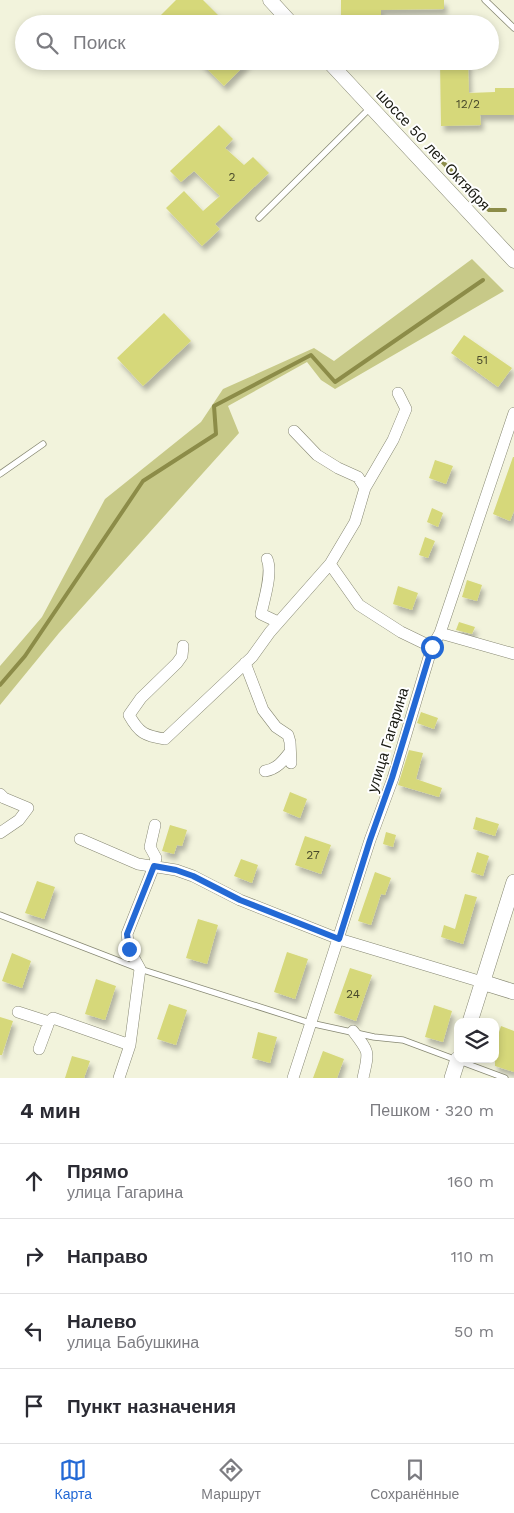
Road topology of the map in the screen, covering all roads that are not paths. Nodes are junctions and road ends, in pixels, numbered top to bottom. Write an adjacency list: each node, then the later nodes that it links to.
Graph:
1 (270, 0): 3 (street)
2 (485, 0): 4 (lane)
3 (284, 15)
4 (514, 28)
5 (336, 70): 6 (street, шоссе 50 лет Октября)
6 (371, 107): 7 (lane); 8 (street, шоссе 50 лет Октября)
7 (259, 218)
8 (514, 261)
9 (398, 393): 14 (street)
10 (514, 413): 18 (street, улица Гагарина)
11 (294, 432): 14 (street)
12 (43, 444): 13 (lane)
13 (0, 474)
14 (365, 488): 16 (street)
15 (267, 559): 17 (street)
16 (330, 564): 17 (street); 20 (street)
17 (278, 622): 22 (street)
18 (440, 634): 20 (street, улица Гагарина); 21 (street)
19 (183, 646): 22 (street)
20 (432, 647): 31 (street, улица Гагарина)
21 (514, 654)
22 (245, 663): 23 (street)
23 (265, 771)
24 (0, 794): 26 (street)
25 (155, 825): 28 (street)
26 (0, 833)
27 (80, 839): 28 (street)
28 (154, 866): 31 (street); 32 (street)
29 (514, 882): 33 (main road)
30 (0, 915): 32 (lane)
31 (339, 939): 33 (street); 38 (street, улица Гагарина)
32 (140, 969): 38 (lane); 40 (street)
33 (482, 982): 34 (main road); 36 (main road)
34 (514, 992)
35 (18, 1012): 37 (street)
36 (471, 1018)
37 (49, 1022): 40 (street); 41 (street)
38 (310, 1023): 39 (lane); 46 (street, улица Гагарина)
39 (353, 1031): 42 (lane); 47 (street)
40 (130, 1044): 45 (street)
41 (39, 1049)
42 (454, 1059)
43 (457, 1063): 48 (main road)
44 (466, 1063): 49 (lane)
45 (119, 1078)
46 (293, 1078)
47 (363, 1078)
48 (452, 1078)
49 (506, 1078)

